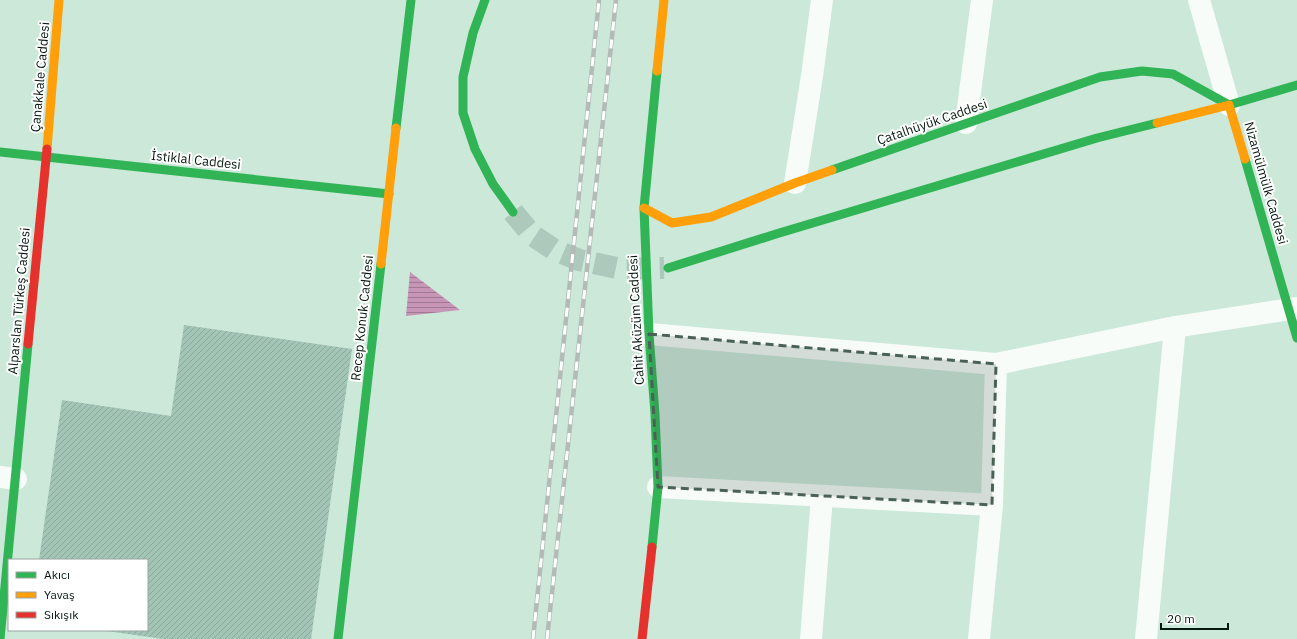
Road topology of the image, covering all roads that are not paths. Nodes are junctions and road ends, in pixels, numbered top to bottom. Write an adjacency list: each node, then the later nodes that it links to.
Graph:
1 (59, 0): 12 (street, Çanakkale Caddesi)
2 (411, 0): 14 (street, Recep Konuk Caddesi)
3 (485, 0): 16 (street)
4 (664, 0): 15 (street, Cahit Aküzüm Caddesi)
5 (822, 0): 13 (street)
6 (982, 0): 10 (street)
7 (1199, 0): 9 (street)
8 (1297, 85): 9 (street)
9 (1229, 105): 10 (street, Çatalhüyük Caddesi); 17 (street); 18 (street, Nizamülmülk Caddesi)
10 (966, 123): 13 (street, Çatalhüyük Caddesi)
11 (0, 152): 12 (street, İstiklal Caddesi)
12 (46, 156): 14 (street, İstiklal Caddesi); 23 (street, Alparslan Türkeş Caddesi)
13 (795, 183): 15 (street, Çatalhüyük Caddesi)
14 (389, 194): 28 (street, Recep Konuk Caddesi)
15 (644, 208): 20 (street, Cahit Aküzüm Caddesi)
16 (513, 212)
17 (668, 268)
18 (1293, 309): 19 (street); 21 (street, Nizamülmülk Caddesi)
19 (1175, 327): 22 (street); 32 (street)
20 (649, 334): 22 (street); 24 (street, Cahit Aküzüm Caddesi)
21 (1297, 338)
22 (996, 364): 26 (street)
23 (8, 478): 27 (street, Alparslan Türkeş Caddesi)
24 (658, 488): 25 (street); 29 (street, Cahit Aküzüm Caddesi)
25 (822, 496): 26 (street); 30 (street)
26 (992, 505): 31 (street)
27 (0, 639)
28 (338, 639)
29 (642, 639)
30 (811, 639)
31 (978, 639)
32 (1146, 639)

